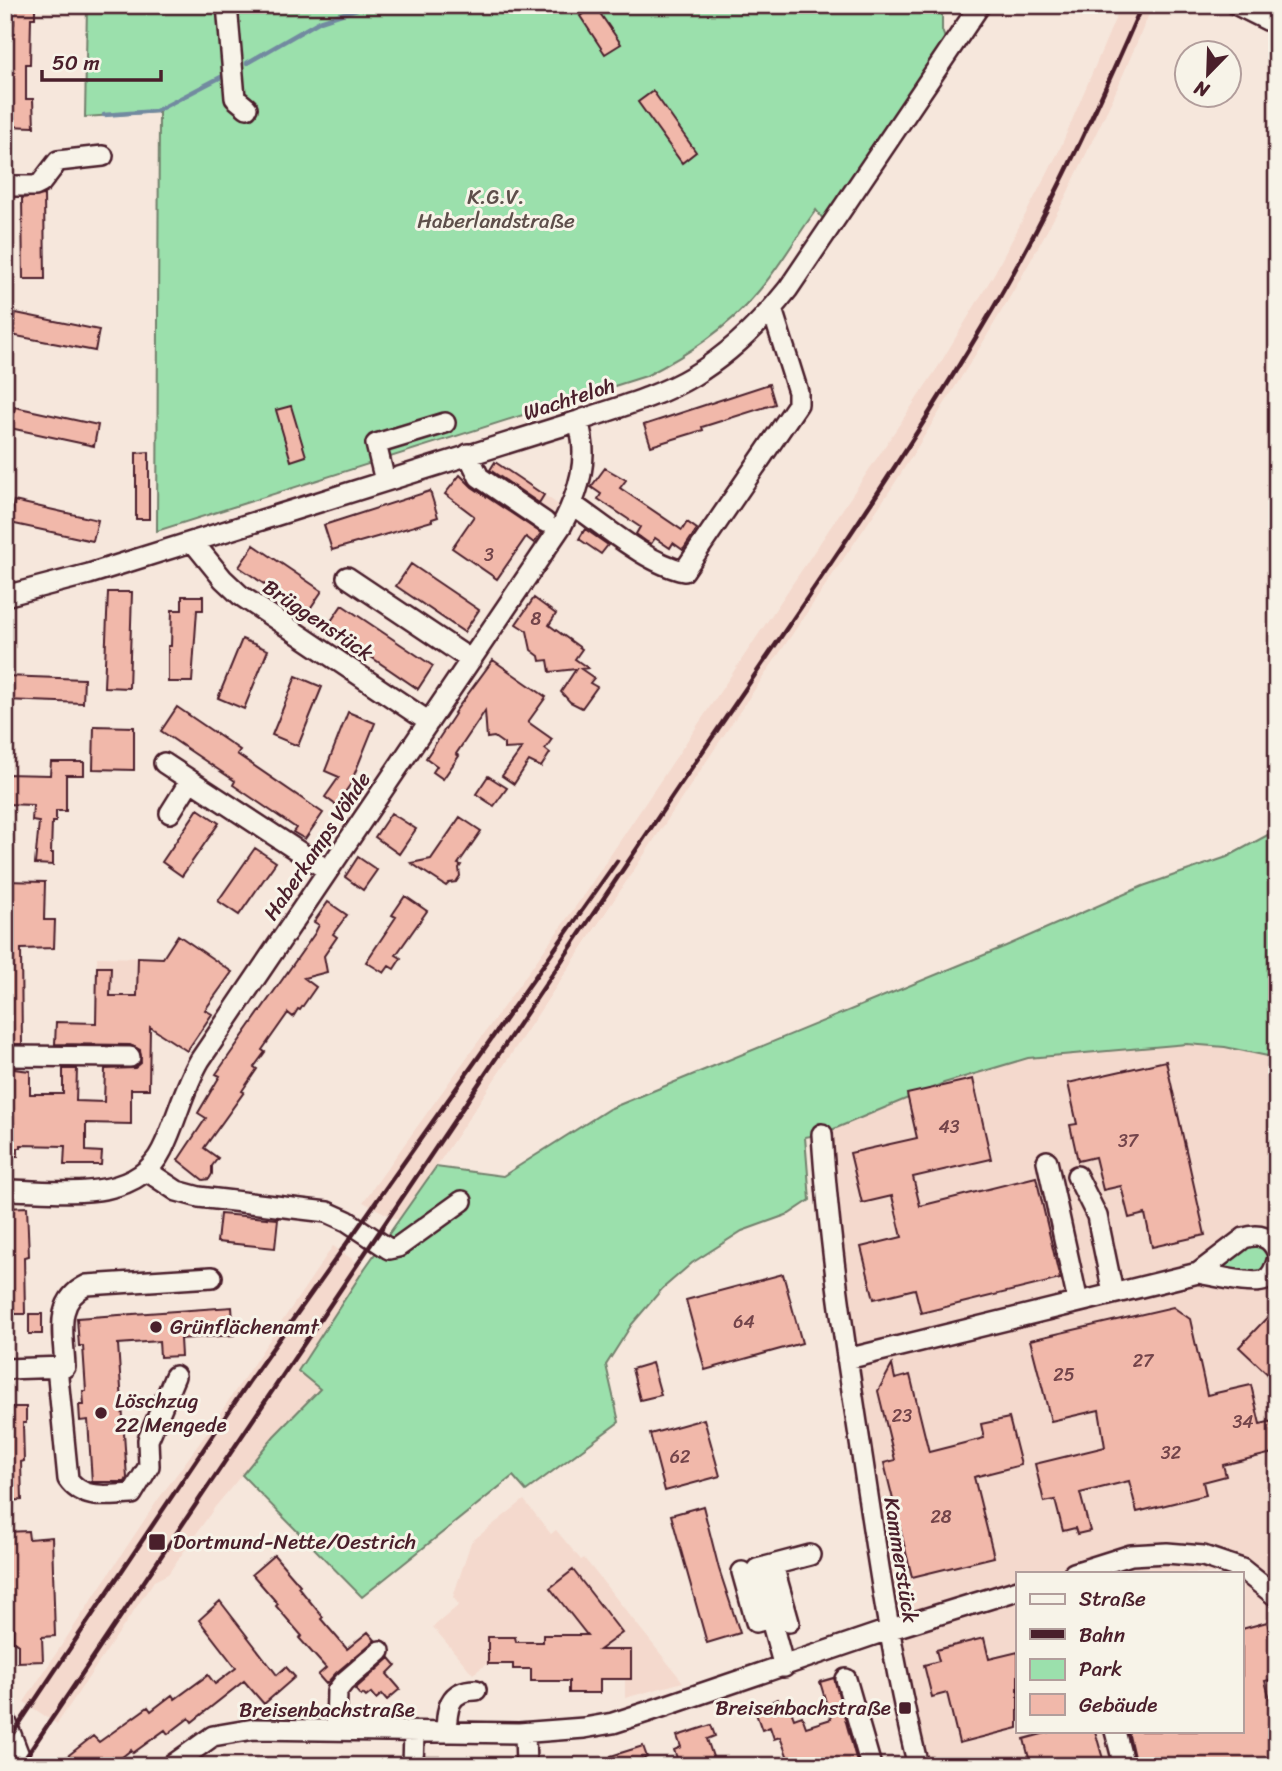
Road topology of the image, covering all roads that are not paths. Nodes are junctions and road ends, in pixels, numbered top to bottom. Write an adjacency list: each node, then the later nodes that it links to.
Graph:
1 (227, 5): 5 (street)
2 (980, 5): 8 (street, Wachteloh)
3 (1237, 5): 4 (street)
4 (1277, 25)
5 (247, 108)
6 (103, 156): 7 (street)
7 (5, 186)
8 (772, 309): 9 (street, Wachteloh); 13 (street)
9 (578, 421): 11 (street, Wachteloh); 13 (street, Haberkamps Vöhde)
10 (445, 423): 12 (street)
11 (468, 454): 12 (street, Wachteloh); 14 (street)
12 (384, 481): 15 (street, Wachteloh)
13 (572, 504): 18 (street, Haberkamps Vöhde)
14 (545, 522)
15 (193, 541): 17 (street, Wachteloh); 19 (street, Brüggenstück)
16 (346, 576): 18 (street)
17 (5, 596)
18 (471, 660): 19 (street, Haberkamps Vöhde)
19 (429, 722): 23 (street, Haberkamps Vöhde)
20 (164, 763): 21 (street)
21 (191, 780): 22 (street); 23 (street)
22 (170, 813)
23 (327, 870): 28 (street, Haberkamps Vöhde)
24 (5, 1056): 25 (street)
25 (130, 1057)
26 (822, 1134): 38 (street, Kammerstück)
27 (1047, 1161): 37 (street)
28 (147, 1171): 30 (street); 31 (street)
29 (1077, 1176): 36 (street)
30 (5, 1190)
31 (462, 1201)
32 (1277, 1252): 34 (street)
33 (1277, 1261): 34 (street)
34 (1198, 1273): 36 (street)
35 (212, 1277): 39 (street)
36 (1113, 1293): 37 (street)
37 (1078, 1302): 38 (street)
38 (847, 1359): 48 (street, Kammerstück)
39 (57, 1367): 40 (street); 41 (street)
40 (5, 1369)
41 (175, 1376)
42 (810, 1555): 47 (street)
43 (742, 1572): 47 (street)
44 (1077, 1572): 46 (street)
45 (1016, 1591): 48 (street, Breisenbachstraße)
46 (1277, 1597)
47 (779, 1620): 50 (street)
48 (888, 1630): 50 (street, Breisenbachstraße); 64 (street, Kammerstück)
49 (380, 1651): 54 (street)
50 (784, 1667): 58 (street, Breisenbachstraße)
51 (846, 1679): 63 (street)
52 (476, 1690): 56 (street)
53 (5, 1719): 59 (street)
54 (336, 1730): 55 (street, Breisenbachstraße); 60 (street, Breisenbachstraße)
55 (414, 1732): 56 (street, Breisenbachstraße); 61 (street)
56 (446, 1732): 58 (street, Breisenbachstraße)
57 (1115, 1732): 65 (street)
58 (525, 1733): 62 (street)
59 (23, 1766)
60 (171, 1766)
61 (413, 1766)
62 (526, 1766)
63 (871, 1766)
64 (918, 1766)
65 (1124, 1766)

